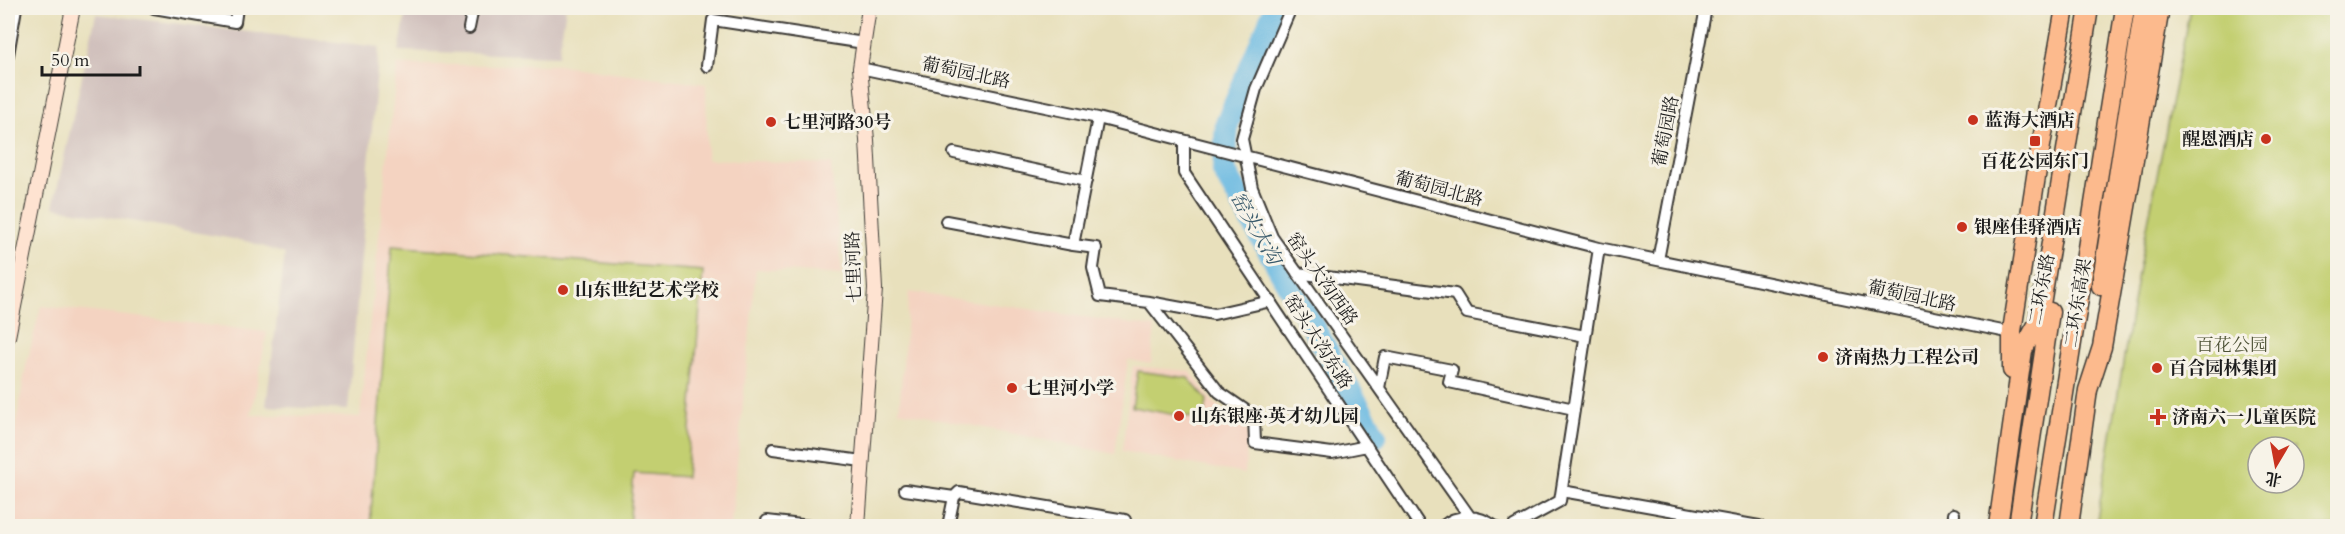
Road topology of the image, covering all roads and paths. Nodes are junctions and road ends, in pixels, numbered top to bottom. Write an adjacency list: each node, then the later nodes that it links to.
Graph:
1 (16, 8): 19 (street)
2 (73, 8): 36 (main road)
3 (154, 8): 4 (street)
4 (237, 8)
5 (473, 8): 17 (street)
6 (869, 8): 18 (main road, 七里河路)
7 (1291, 8): 25 (street, 窑头大沟西路)
8 (1706, 8): 30 (street, 葡萄园路)
9 (2065, 8): 34 (highway, 二环东路)
10 (2075, 8): 37 (highway)
11 (2089, 8): 37 (highway, 二环东路)
12 (2095, 8): 62 (highway, 二环东高架)
13 (2124, 8): 63 (highway, 二环东高架)
14 (2135, 8): 39 (highway)
15 (2144, 8): 39 (highway)
16 (2160, 8): 39 (highway)
17 (469, 28)
18 (864, 43): 20 (street); 21 (main road, 七里河路)
19 (8, 54)
20 (707, 66)
21 (860, 68): 22 (street, 葡萄园北路); 44 (main road, 七里河路)
22 (1098, 118): 23 (street, 葡萄园北路); 26 (street)
23 (1184, 141): 25 (street, 葡萄园北路); 32 (street, 窑头大沟东路)
24 (954, 153): 26 (street)
25 (1245, 156): 29 (street, 葡萄园北路); 31 (street, 窑头大沟西路)
26 (1086, 181): 28 (street)
27 (946, 221): 28 (street)
28 (1074, 245): 33 (street)
29 (1599, 248): 30 (street, 葡萄园北路); 35 (street)
30 (1658, 260): 34 (street, 葡萄园北路)
31 (1297, 273): 35 (street); 38 (street, 窑头大沟西路)
32 (1271, 301): 33 (street); 42 (street, 窑头大沟东路)
33 (1149, 302): 42 (street)
34 (2012, 333): 41 (highway, 二环东路)
35 (1585, 336): 40 (street)
36 (8, 337)
37 (2024, 350): 41 (highway, 二环东路)
38 (1378, 388): 40 (street); 49 (street, 窑头大沟西路)
39 (2088, 390): 64 (highway)
40 (1574, 409): 46 (street)
41 (2012, 425): 61 (highway, 二环东路)
42 (1367, 446): 55 (street, 窑头大沟东路)
43 (773, 449): 44 (street)
44 (862, 461): 52 (main road, 七里河路)
45 (905, 490): 47 (street)
46 (1562, 491): 58 (street); 59 (street)
47 (954, 497): 53 (street); 54 (street)
48 (1954, 514): 60 (street)
49 (1470, 516): 56 (street); 57 (street)
50 (766, 521): 51 (street)
51 (810, 526)
52 (858, 526)
53 (948, 526)
54 (1124, 526)
55 (1420, 526)
56 (1443, 526)
57 (1494, 526)
58 (1514, 526)
59 (1759, 526)
60 (1953, 526)
61 (1998, 526)
62 (2018, 526)
63 (2043, 526)
64 (2069, 526)

